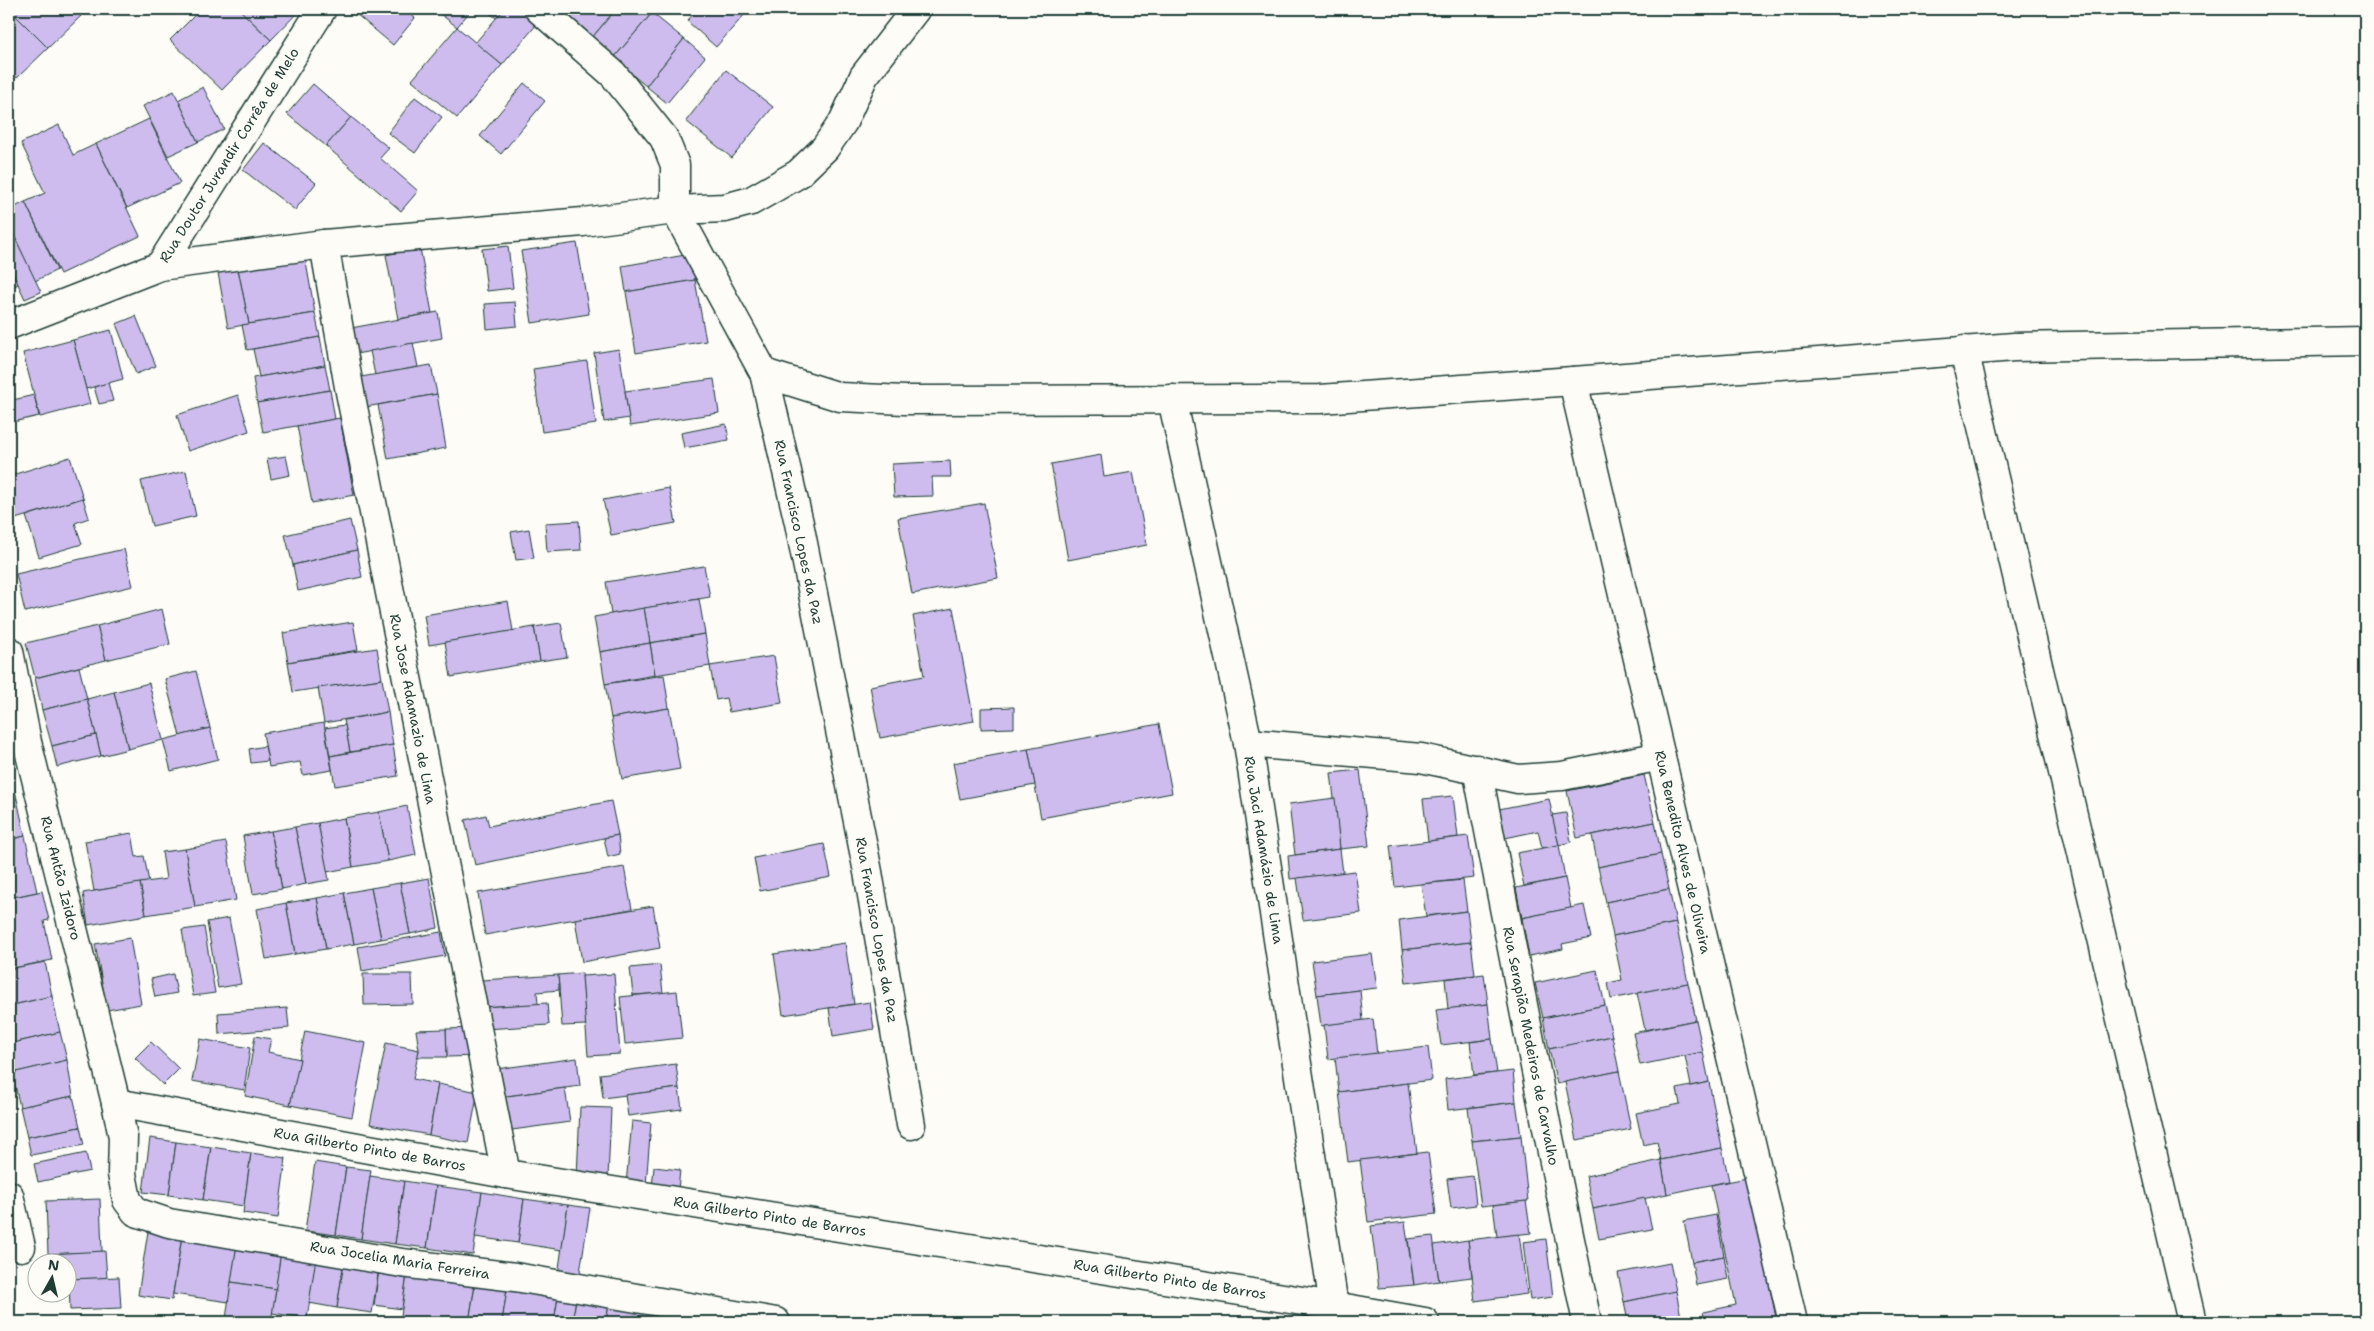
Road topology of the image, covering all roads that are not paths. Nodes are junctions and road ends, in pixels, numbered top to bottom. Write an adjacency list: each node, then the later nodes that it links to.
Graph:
1 (322, 9): 6 (street, Rua Doutor Jurandir Corrêa de Melo)
2 (540, 9): 4 (street, Rua Francisco Lopes da Paz)
3 (916, 9): 4 (street)
4 (675, 210): 5 (street); 10 (street, Rua Francisco Lopes da Paz)
5 (324, 244): 6 (street); 20 (street, Rua Jose Adamazio de Lima)
6 (160, 266): 7 (street, Rua Doutor Jurandir Corrêa de Melo)
7 (9, 324)
8 (2365, 341): 9 (street)
9 (1964, 350): 11 (street); 28 (street)
10 (764, 372): 12 (street); 19 (street, Rua Francisco Lopes da Paz)
11 (1573, 381): 12 (street); 16 (street, Rua Benedito Alves de Oliveira)
12 (1172, 399): 14 (street, Rua Jaci Adamázio de Lima)
13 (9, 651): 15 (street, Rua Antão Izidoro)
14 (1248, 743): 17 (street); 23 (street, Rua Jaci Adamázio de Lima)
15 (18, 744): 18 (street, Rua Antão Izidoro)
16 (1661, 756): 17 (street); 27 (street, Rua Benedito Alves de Oliveira)
17 (1477, 769): 26 (street, Rua Serapião Medeiros de Carvalho)
18 (116, 1103): 20 (street, Rua Gilberto Pinto de Barros); 24 (street, Rua Jocelia Maria Ferreira)
19 (911, 1125)
20 (506, 1174): 23 (street, Rua Gilberto Pinto de Barros)
21 (9, 1195): 22 (street)
22 (21, 1247)
23 (1334, 1306): 25 (street, Rua Gilberto Pinto de Barros)
24 (776, 1322)
25 (1425, 1322)
26 (1587, 1322)
27 (1793, 1322)
28 (2192, 1322)

